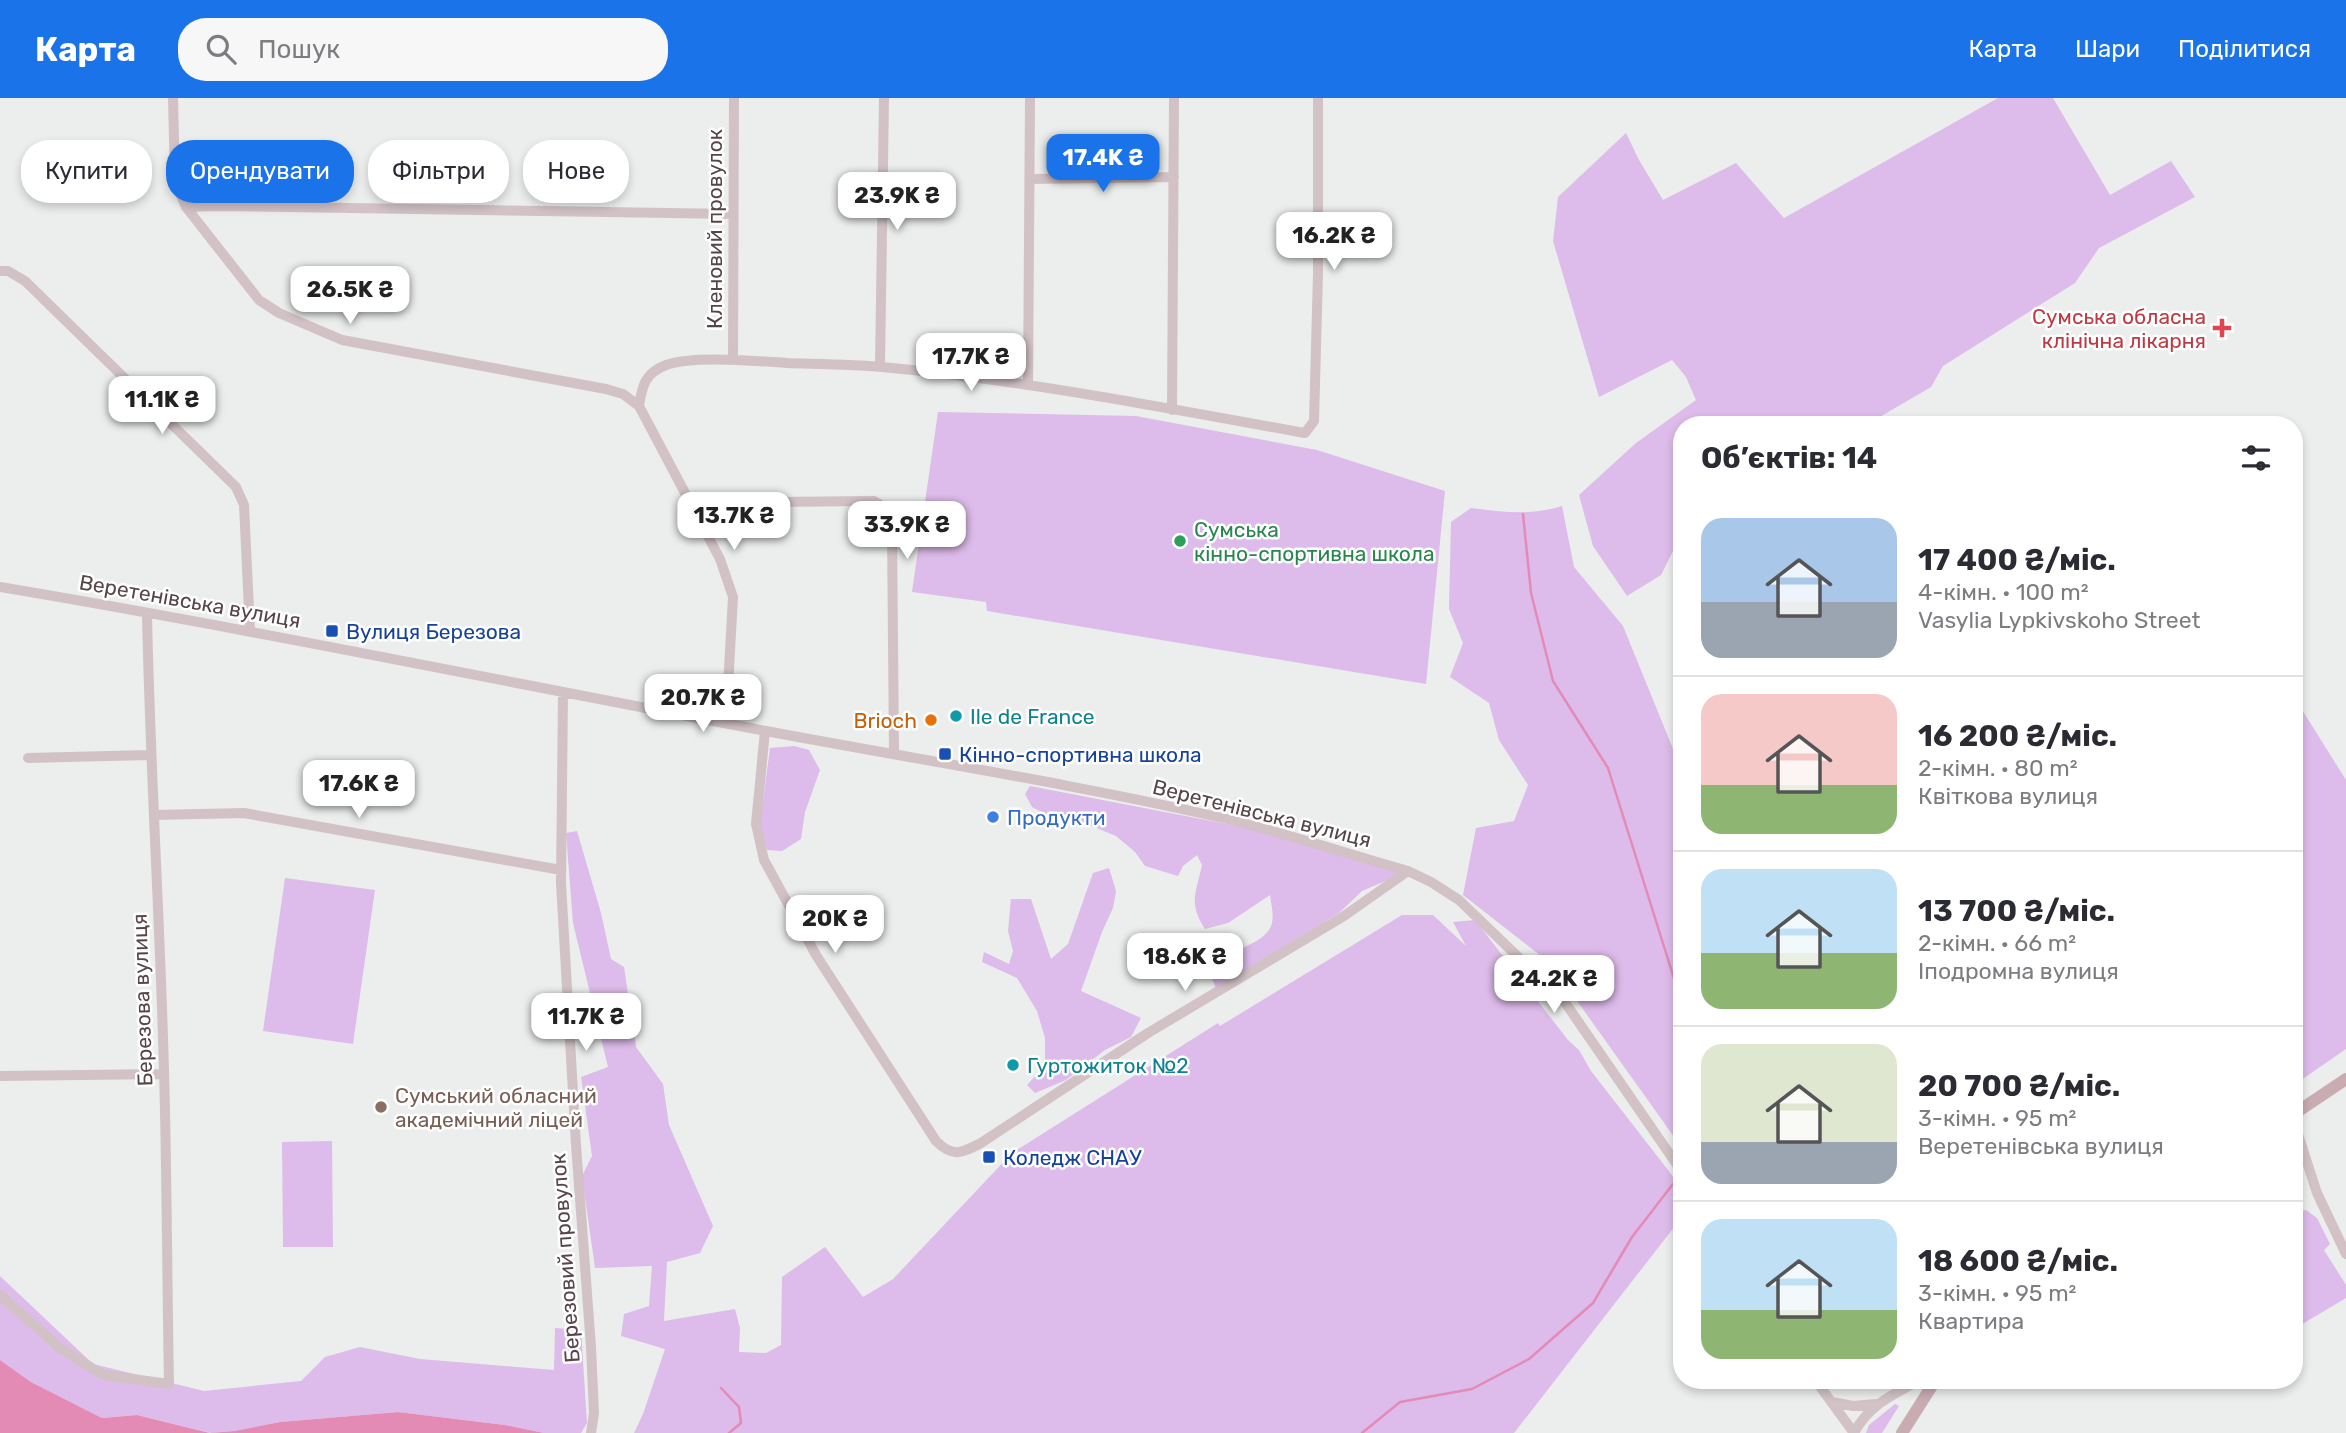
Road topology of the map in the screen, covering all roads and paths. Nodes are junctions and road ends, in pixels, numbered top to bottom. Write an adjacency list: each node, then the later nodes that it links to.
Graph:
1 (173, 98): 9 (street)
2 (734, 98): 10 (street, Кленовий провулок)
3 (884, 98): 13 (street)
4 (1030, 98): 8 (street)
5 (1174, 98): 7 (street)
6 (1318, 98): 16 (street)
7 (1174, 177): 8 (street); 16 (street)
8 (1031, 179): 14 (street)
9 (186, 207): 10 (street); 15 (street)
10 (733, 214): 12 (street, Кленовий провулок)
11 (0, 271): 20 (street)
12 (733, 360): 13 (street); 15 (street)
13 (880, 366): 14 (street)
14 (1028, 384): 16 (street)
15 (639, 406): 22 (street)
16 (1172, 410)
17 (774, 502): 24 (street)
18 (0, 587): 19 (street, Веретенівська вулиця)
19 (147, 614): 20 (street, Веретенівська вулиця); 25 (street, Березова вулиця)
20 (250, 631): 21 (street, Веретенівська вулиця)
21 (563, 693): 22 (street, Веретенівська вулиця); 28 (street, Березовий провулок)
22 (726, 723): 23 (street, Веретенівська вулиця)
23 (765, 731): 24 (street, Веретенівська вулиця); 29 (street)
24 (894, 753): 29 (street, Веретенівська вулиця)
25 (150, 755): 26 (street); 27 (street, Березова вулиця)
26 (29, 758)
27 (154, 816): 28 (street); 30 (street, Березова вулиця)
28 (561, 870): 43 (street, Березовий провулок)
29 (1408, 871): 35 (street, Веретенівська вулиця)
30 (164, 1074): 31 (street); 37 (street, Березова вулиця)
31 (0, 1076)
32 (2346, 1079): 33 (main road)
33 (2303, 1108)
34 (2303, 1150): 36 (street)
35 (1673, 1159)
36 (2346, 1254)
37 (0, 1295)
38 (1822, 1389): 41 (street)
39 (1903, 1389): 42 (street)
40 (1930, 1389): 45 (main road)
41 (1832, 1402): 42 (street); 44 (street)
42 (1876, 1404): 44 (street)
43 (591, 1433)
44 (1854, 1433)
45 (1902, 1433)

